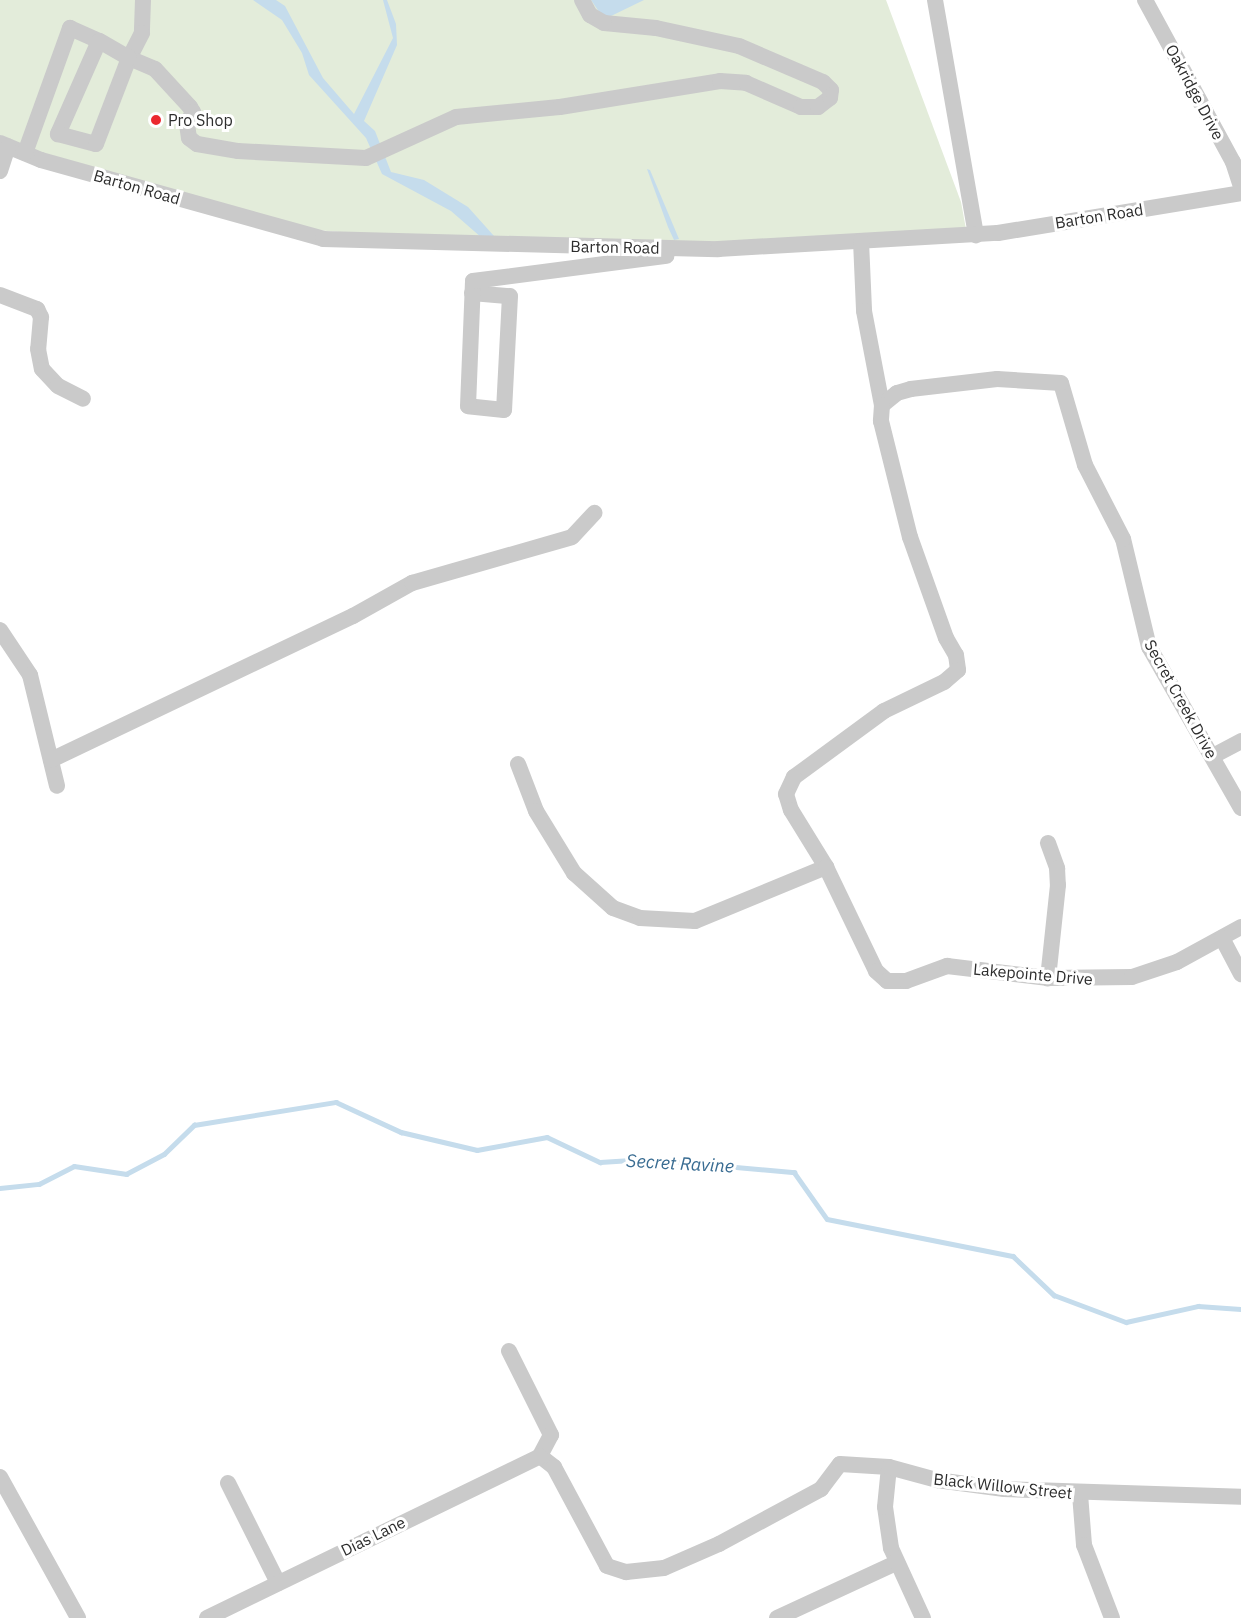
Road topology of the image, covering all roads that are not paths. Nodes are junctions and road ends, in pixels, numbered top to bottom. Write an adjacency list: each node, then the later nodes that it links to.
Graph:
1 (143, 0): 6 (street)
2 (582, 0): 6 (street)
3 (935, 0): 14 (street)
4 (1145, 0): 12 (street, Oakridge Drive)
5 (99, 41): 6 (street); 7 (street); 8 (street)
6 (129, 58): 8 (street)
7 (35, 125): 8 (street); 10 (street)
8 (58, 134)
9 (4, 144): 10 (street, Barton Road); 11 (street)
10 (25, 153): 16 (street, Barton Road)
11 (0, 171)
12 (1241, 186)
13 (1241, 193): 14 (street, Barton Road)
14 (976, 235): 15 (street, Barton Road)
15 (861, 241): 16 (street, Barton Road); 20 (street)
16 (718, 249): 17 (street)
17 (472, 293): 17 (street)
18 (0, 295): 19 (street)
19 (83, 399)
20 (882, 405): 24 (street, Secret Creek Drive); 30 (street)
21 (594, 513): 25 (street)
22 (0, 630): 25 (street)
23 (1241, 741): 24 (street)
24 (1212, 756): 28 (street, Secret Creek Drive)
25 (51, 760): 27 (street)
26 (518, 764): 30 (street)
27 (57, 786)
28 (1241, 808)
29 (1048, 843): 34 (street)
30 (826, 867): 34 (street, Lakepointe Drive)
31 (1241, 927): 32 (street, Lakepointe Drive)
32 (1222, 938): 33 (street); 34 (street, Lakepointe Drive)
33 (1241, 974)
34 (1048, 978)
35 (509, 1351): 36 (street)
36 (540, 1456): 37 (street, Black Willow Street); 43 (street, Dias Lane)
37 (889, 1467): 40 (street, Black Willow Street); 42 (street)
38 (0, 1478): 44 (street)
39 (228, 1483): 43 (street)
40 (1080, 1494): 41 (street, Black Willow Street); 48 (street)
41 (1241, 1497)
42 (896, 1563): 46 (street); 47 (street)
43 (278, 1583): 45 (street, Dias Lane)
44 (78, 1618)
45 (207, 1618)
46 (777, 1618)
47 (923, 1618)
48 (1112, 1618)

